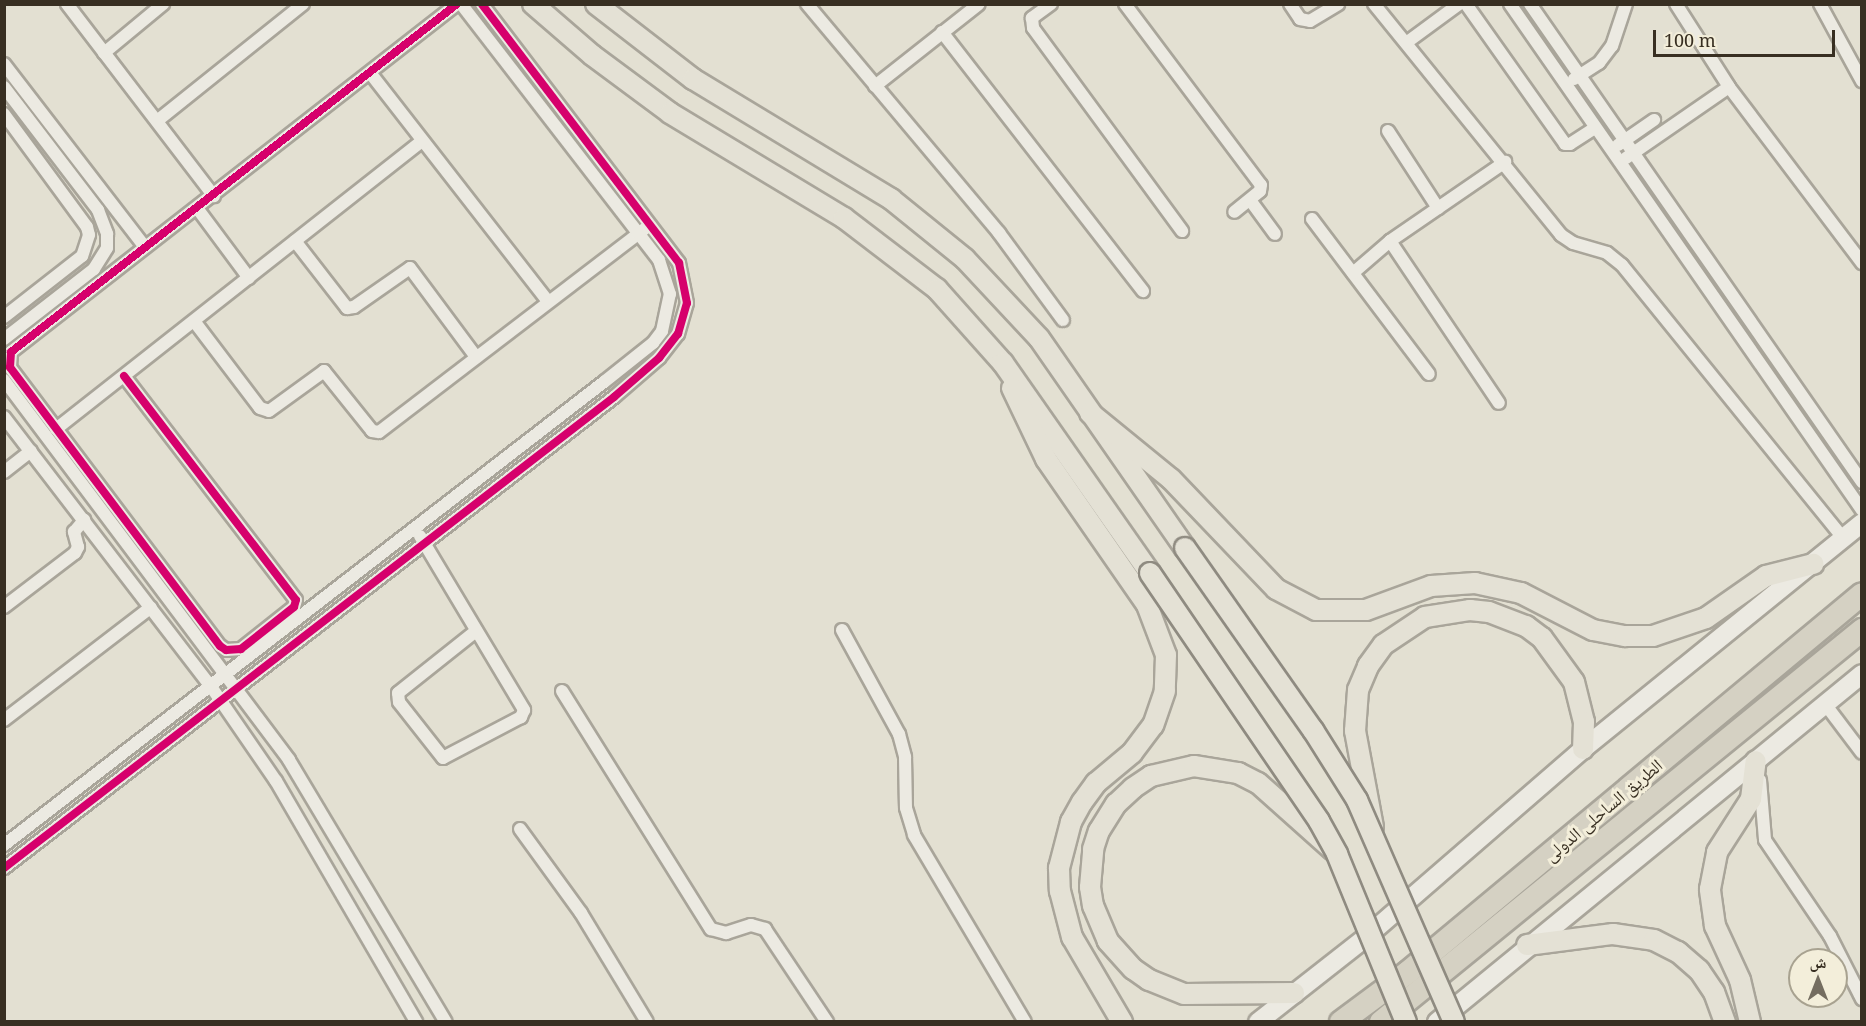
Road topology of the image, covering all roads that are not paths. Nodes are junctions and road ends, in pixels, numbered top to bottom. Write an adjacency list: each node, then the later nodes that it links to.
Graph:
1 (67, 4): 26 (street)
2 (163, 4): 26 (street)
3 (303, 4): 37 (street)
4 (459, 4): 28 (street); 58 (street)
5 (482, 4): 56 (street)
6 (533, 4): 75 (main road)
7 (596, 4): 82 (main road)
8 (807, 4): 32 (street)
9 (979, 4): 24 (street)
10 (1052, 4): 57 (street)
11 (1125, 4): 49 (street)
12 (1290, 4): 13 (street)
13 (1338, 4)
14 (1374, 4): 25 (street)
15 (1459, 4): 25 (street)
16 (1466, 4): 38 (street)
17 (1510, 4): 23 (street)
18 (1530, 4): 22 (street)
19 (1626, 4): 29 (street)
20 (1677, 4): 34 (street)
21 (1820, 4): 30 (street)
22 (1542, 22): 23 (street); 29 (street)
23 (1528, 31): 31 (street)
24 (942, 32): 32 (street); 67 (street)
25 (1406, 43): 45 (street)
26 (104, 53): 37 (street)
27 (4, 64): 52 (street)
28 (371, 74): 40 (street); 48 (street)
29 (1579, 76): 31 (street); 41 (street)
30 (1862, 81)
31 (1565, 85): 38 (street)
32 (875, 86): 71 (street)
33 (4, 87): 44 (street)
34 (1729, 87): 43 (street); 63 (street)
35 (4, 114): 47 (street)
36 (1654, 120): 41 (street)
37 (156, 121): 48 (street)
38 (1595, 128): 42 (street)
39 (1388, 131): 51 (street)
40 (422, 141): 60 (street); 69 (street)
41 (1624, 141): 42 (street); 43 (street)
42 (1611, 150): 46 (street)
43 (1632, 154): 46 (street); 87 (street)
44 (62, 162): 47 (street); 55 (street)
45 (1505, 162): 51 (street); 93 (street)
46 (1619, 162): 88 (street)
47 (48, 172): 70 (street)
48 (214, 196): 50 (street)
49 (1250, 200): 53 (street); 59 (street)
50 (197, 208): 62 (street); 65 (street)
51 (1438, 208): 61 (street)
52 (118, 212): 55 (street); 62 (street)
53 (1234, 212)
54 (1312, 219): 64 (street)
55 (104, 221): 66 (street)
56 (651, 224): 58 (street); 80 (street)
57 (1182, 231)
58 (640, 233): 69 (street); 79 (street)
59 (1275, 234)
60 (296, 241): 65 (street); 74 (street)
61 (1390, 241): 64 (street); 81 (street)
62 (145, 247): 68 (street)
63 (1862, 263)
64 (1353, 273): 76 (street)
65 (249, 278): 72 (street)
66 (77, 282): 68 (street); 73 (street)
67 (1143, 291)
68 (85, 293): 84 (street)
69 (548, 301): 74 (street)
70 (4, 317)
71 (1063, 320)
72 (194, 321): 74 (street); 77 (street)
73 (4, 339)
74 (476, 357)
75 (1003, 363): 120 (main road, bridge); 130 (main road)
76 (1429, 374)
77 (124, 376): 84 (street); 102 (street)
78 (4, 380): 103 (street)
79 (604, 382): 80 (street); 92 (street)
80 (614, 397): 94 (street)
81 (1499, 403)
82 (1090, 413): 95 (main road); 118 (main road, bridge)
83 (4, 417): 85 (street)
84 (56, 429): 103 (street)
85 (31, 452): 86 (street); 90 (street)
86 (4, 472)
87 (1859, 478): 88 (street)
88 (1843, 483): 89 (street)
89 (1862, 510)
90 (84, 520): 97 (street); 98 (street)
91 (1862, 523): 93 (street)
92 (416, 528): 94 (street); 102 (street)
93 (1843, 538): 95 (street)
94 (423, 542): 101 (street); 107 (street)
95 (1813, 564): 112 (street)
96 (1862, 594): 132 (highway, الطريق الساحلى الدولى)
97 (151, 607): 106 (street); 111 (street)
98 (4, 608)
99 (842, 630): 129 (street)
100 (1862, 630): 133 (highway, الطريق الساحلى الدولى)
101 (476, 631): 101 (street)
102 (271, 633): 103 (street); 104 (street)
103 (204, 634): 104 (street)
104 (227, 673): 106 (street); 107 (street)
105 (1862, 674): 110 (street)
106 (210, 685): 109 (street); 119 (street)
107 (237, 687): 109 (street); 115 (street)
108 (562, 691): 128 (street)
109 (220, 700): 117 (street); 121 (street)
110 (1825, 704): 113 (street); 114 (street)
111 (5, 718)
112 (1583, 749): 118 (main road); 123 (street)
113 (1862, 753)
114 (1755, 761): 122 (street); 124 (street); 138 (main road)
115 (328, 820): 117 (street); 126 (street)
116 (520, 830): 127 (street)
117 (308, 832): 125 (street)
118 (1375, 836): 136 (main road, bridge)
119 (4, 845)
120 (1337, 854): 123 (main road); 134 (main road, bridge)
121 (4, 868)
122 (1527, 945): 135 (street); 137 (main road)
123 (1294, 993): 131 (street)
124 (1862, 999)
125 (416, 1022)
126 (446, 1022)
127 (647, 1022)
128 (827, 1022)
129 (1025, 1022)
130 (1122, 1022)
131 (1257, 1022)
132 (1341, 1022)
133 (1381, 1022)
134 (1406, 1022)
135 (1437, 1022)
136 (1454, 1022)
137 (1725, 1022)
138 (1750, 1022)

